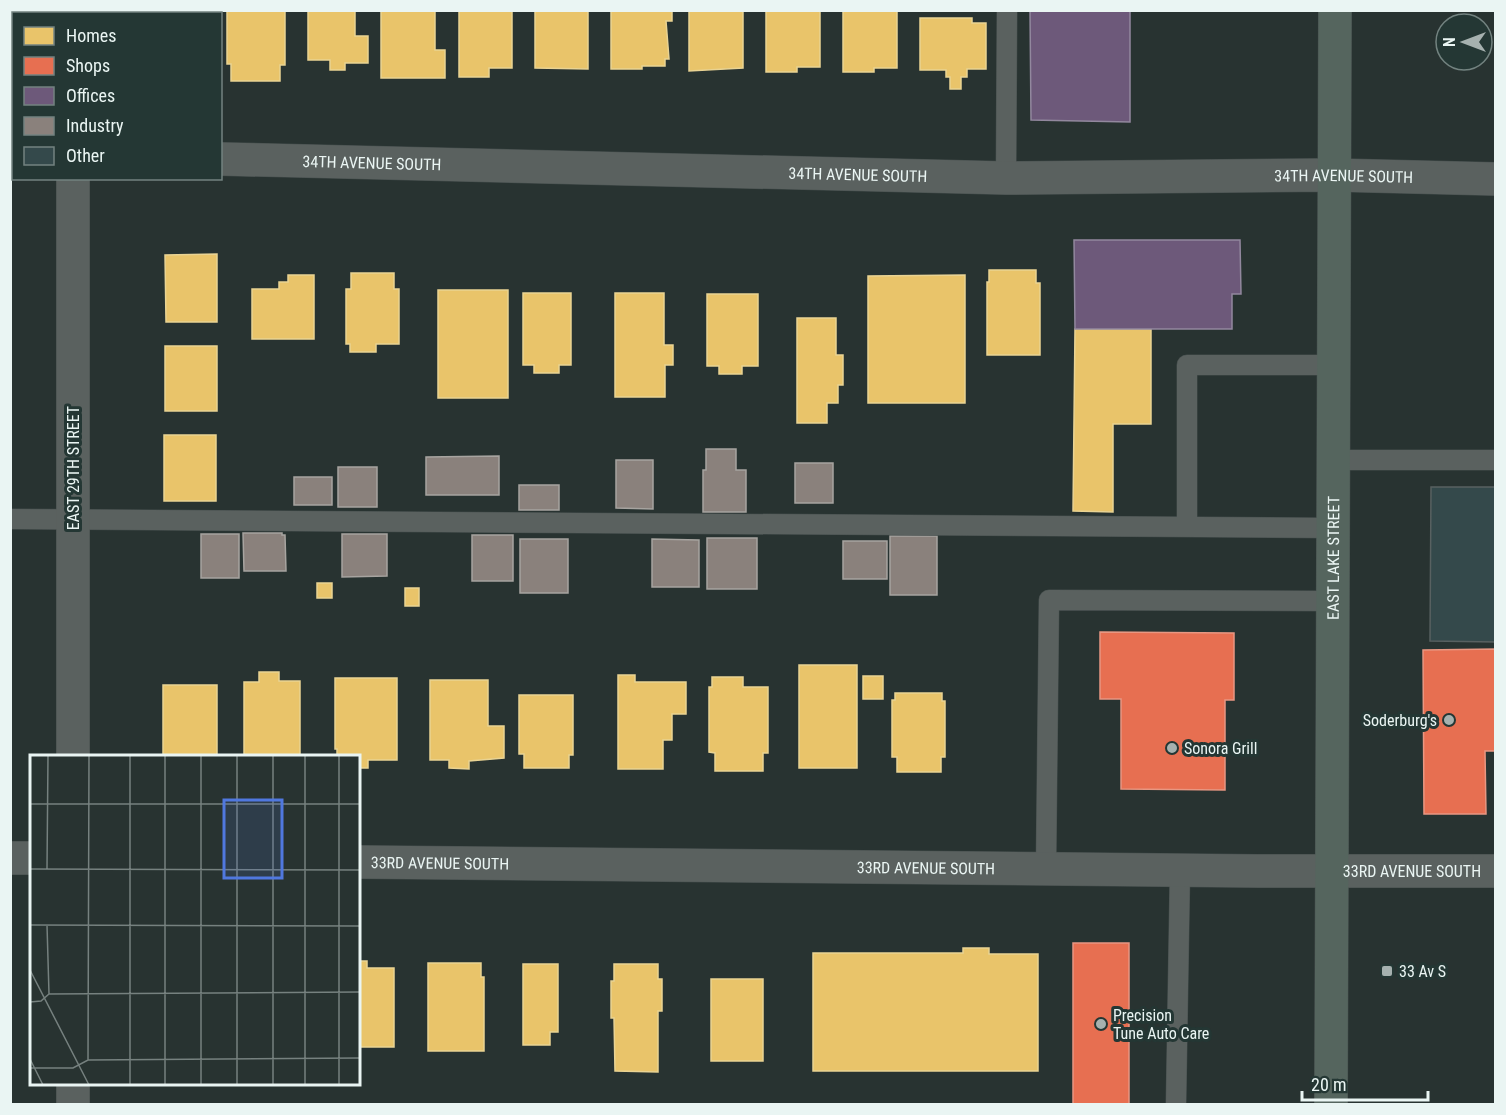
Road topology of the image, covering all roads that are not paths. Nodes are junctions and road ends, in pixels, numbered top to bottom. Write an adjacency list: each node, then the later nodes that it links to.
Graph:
1 (1007, 10): 5 (lane)
2 (1335, 10): 4 (main road, EAST LAKE STREET)
3 (222, 159): 5 (street, 34TH AVENUE SOUTH)
4 (1333, 175): 5 (street, 34TH AVENUE SOUTH); 6 (street, 34TH AVENUE SOUTH); 8 (main road, EAST LAKE STREET)
5 (1006, 178)
6 (1496, 179)
7 (73, 180): 12 (street, EAST 29TH STREET)
8 (1333, 365): 9 (main road, EAST LAKE STREET); 13 (lane)
9 (1333, 459): 10 (lane); 14 (main road, EAST LAKE STREET)
10 (1496, 460)
11 (10, 519): 12 (lane)
12 (73, 519): 13 (lane); 16 (street, EAST 29TH STREET)
13 (1187, 527): 14 (lane)
14 (1333, 528): 15 (main road, EAST LAKE STREET)
15 (1333, 601): 20 (lane); 23 (main road, EAST LAKE STREET)
16 (73, 755)
17 (10, 858): 18 (street)
18 (30, 858)
19 (360, 862): 20 (street, 33RD AVENUE SOUTH)
20 (1046, 869): 21 (street, 33RD AVENUE SOUTH)
21 (1180, 870): 23 (street, 33RD AVENUE SOUTH); 26 (lane)
22 (1496, 871): 23 (street, 33RD AVENUE SOUTH)
23 (1330, 872): 27 (main road, EAST LAKE STREET)
24 (73, 1085): 25 (street)
25 (73, 1104)
26 (1176, 1104)
27 (1331, 1104)

